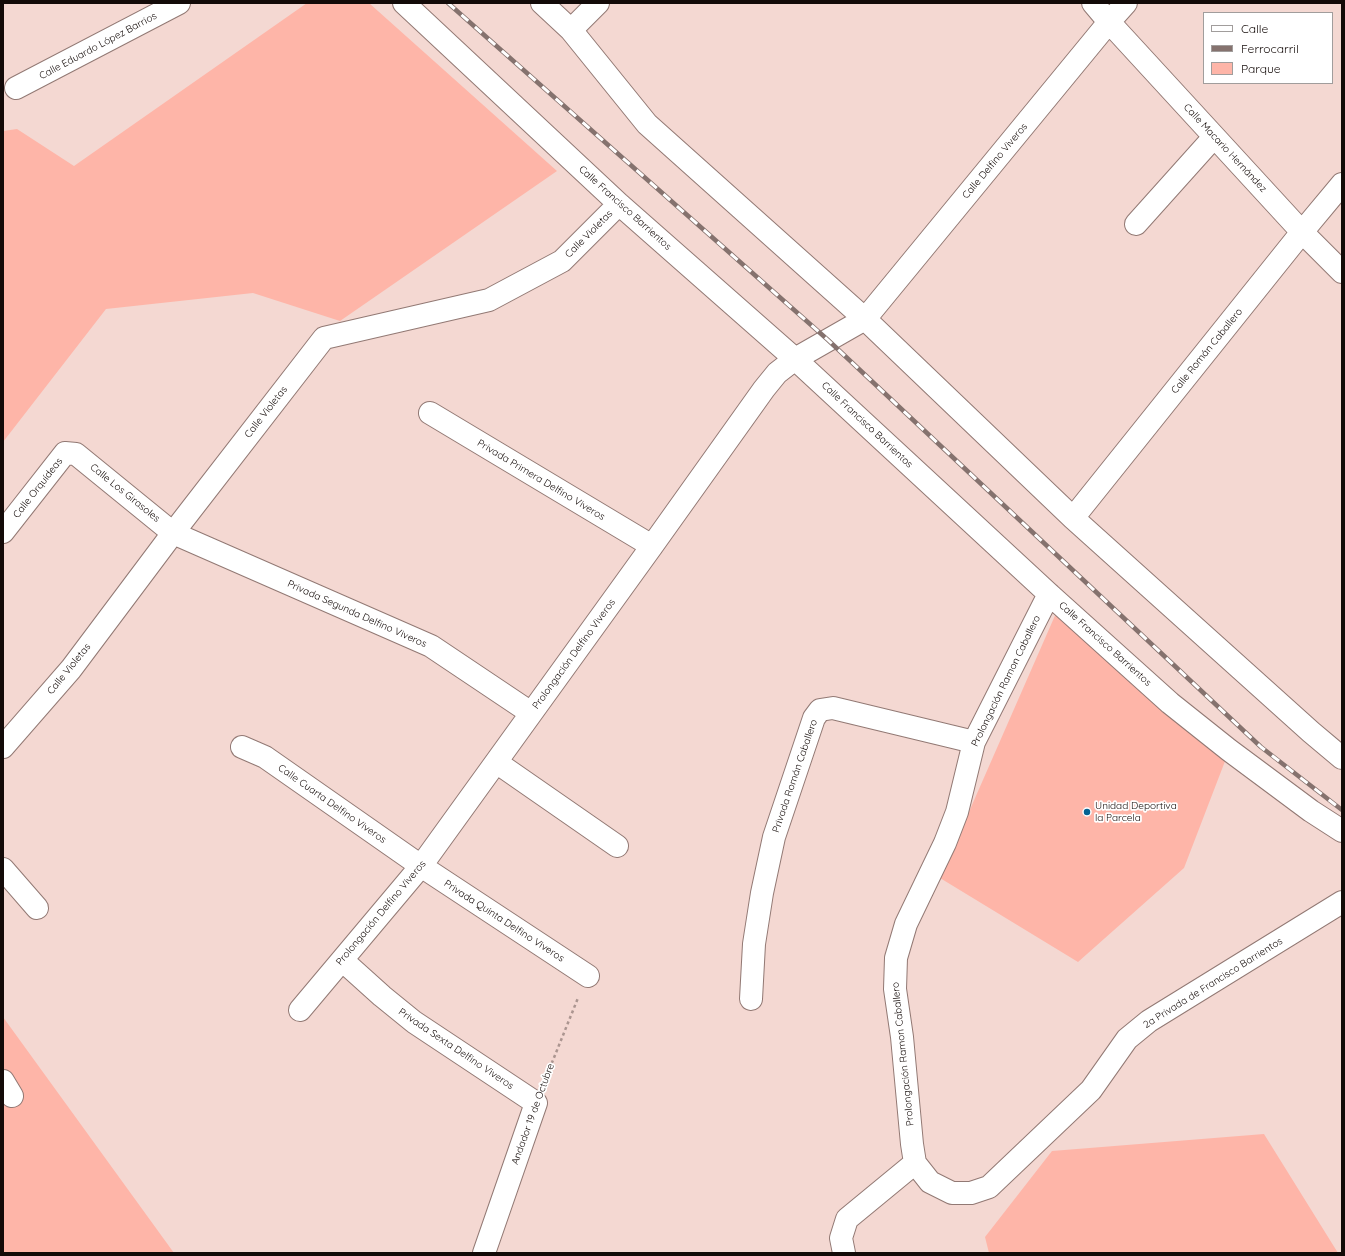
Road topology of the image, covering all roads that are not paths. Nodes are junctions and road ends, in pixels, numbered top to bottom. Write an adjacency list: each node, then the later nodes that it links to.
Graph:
1 (179, 3): 9 (street, Calle Eduardo López Barrios)
2 (404, 3): 12 (street, Calle Francisco Barrientos)
3 (542, 3): 8 (street)
4 (598, 3): 8 (street)
5 (1093, 3): 7 (street, Calle Macario Hernández)
6 (1126, 3): 7 (street, Calle Delfino Viveros)
7 (1109, 22): 10 (street, Calle Macario Hernández); 16 (street, Calle Delfino Viveros)
8 (571, 30): 16 (street)
9 (16, 88)
10 (1214, 136): 13 (street); 14 (street, Calle Macario Hernández)
11 (1342, 184): 14 (street, Calle Román Caballero)
12 (619, 204): 17 (street, Calle Francisco Barrientos); 22 (street, Calle Violetas)
13 (1136, 224)
14 (1302, 232): 15 (street, Calle Macario Hernández); 20 (street, Calle Román Caballero)
15 (1342, 272)
16 (864, 319): 17 (street, Prolongación Delfino Viveros); 20 (street)
17 (795, 358): 23 (street, Prolongación Delfino Viveros); 24 (street, Calle Francisco Barrientos)
18 (430, 413): 23 (street, Privada Primera Delfino Viveros)
19 (76, 454): 21 (street, Calle Orquídeas); 22 (street, Calle Los Girasoles)
20 (1073, 518): 29 (street)
21 (3, 532)
22 (173, 533): 25 (street, Privada Segunda Delfino Viveros); 27 (street, Calle Violetas)
23 (652, 546): 25 (street, Prolongación Delfino Viveros)
24 (1049, 594): 26 (street, Prolongación Ramon Caballero); 31 (street, Calle Francisco Barrientos)
25 (531, 713): 30 (street, Prolongación Delfino Viveros)
26 (974, 742): 39 (street, Privada Román Caballero); 42 (street, Prolongación Ramon Caballero)
27 (3, 747)
28 (242, 747): 33 (street, Calle Cuarta Delfino Viveros)
29 (1342, 758)
30 (496, 762): 32 (street); 33 (street, Prolongación Delfino Viveros)
31 (1342, 831)
32 (617, 846)
33 (421, 866): 37 (street, Prolongación Delfino Viveros); 38 (street, Privada Quinta Delfino Viveros)
34 (3, 868): 36 (street)
35 (1342, 902): 42 (street, 2a Privada de Francisco Barrientos)
36 (37, 908)
37 (342, 960): 40 (street, Prolongación Delfino Viveros); 41 (street, Privada Sexta Delfino Viveros)
38 (588, 976)
39 (751, 999)
40 (300, 1010)
41 (536, 1103): 43 (street, Andador 19 de Octubre)
42 (915, 1163): 44 (street)
43 (484, 1253)
44 (844, 1253)

